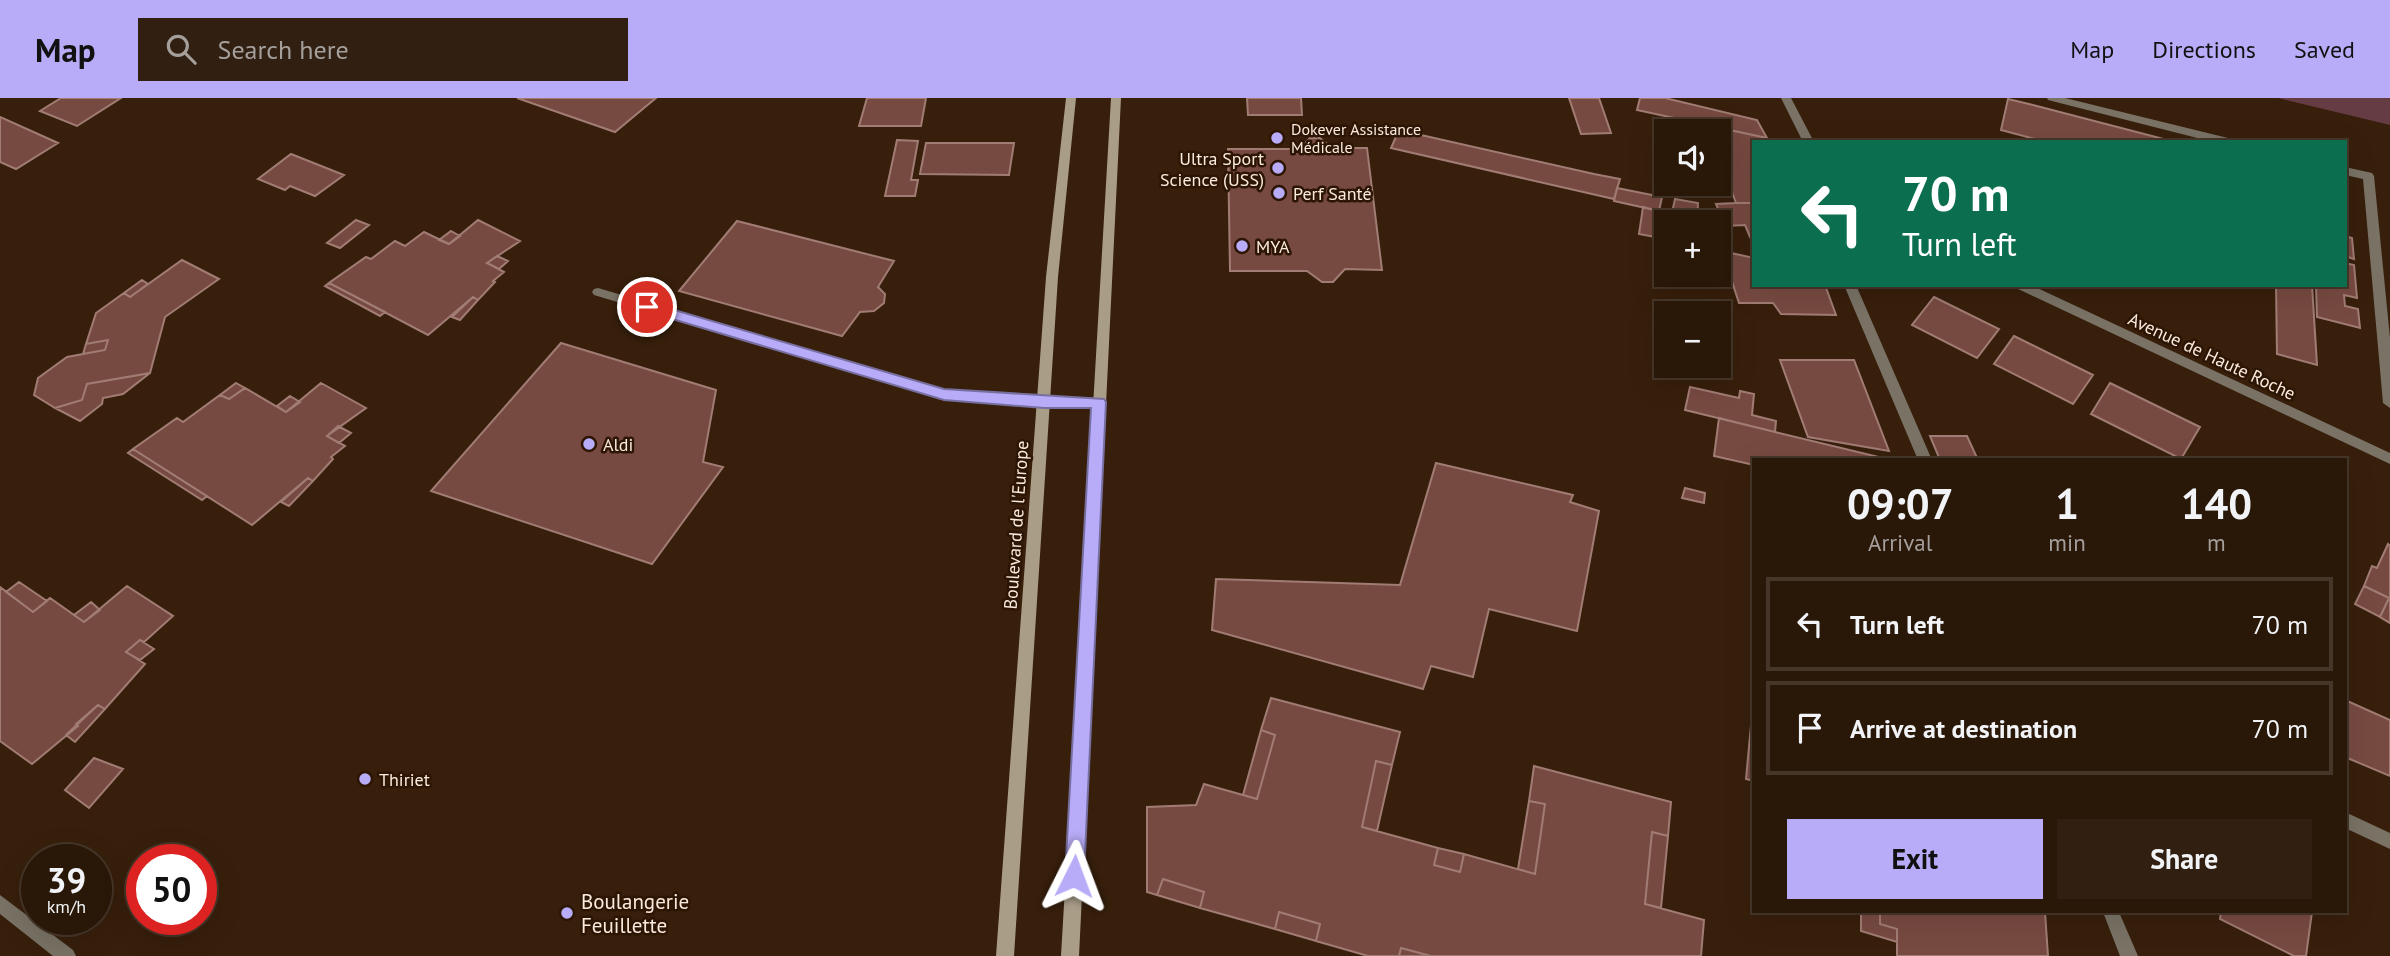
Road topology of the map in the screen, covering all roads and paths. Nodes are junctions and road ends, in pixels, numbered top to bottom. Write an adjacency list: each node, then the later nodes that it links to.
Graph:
1 (1071, 98): 11 (main road, Boulevard de l'Europe)
2 (1115, 98): 12 (main road)
3 (1786, 98): 5 (street)
4 (2052, 98): 6 (street)
5 (1808, 140)
6 (2220, 140)
7 (2347, 171): 13 (street)
8 (1851, 287): 14 (street)
9 (2024, 287): 15 (street, Avenue de Haute Roche)
10 (598, 292): 11 (street)
11 (1044, 402): 12 (street); 21 (main road, Boulevard de l'Europe)
12 (1099, 402): 22 (main road)
13 (2390, 403)
14 (1924, 458)
15 (2390, 459)
16 (2347, 821): 17 (street)
17 (2390, 841)
18 (0, 903): 20 (street)
19 (2111, 913): 23 (street)
20 (67, 956)
21 (1004, 956)
22 (1070, 956)
23 (2129, 956)

